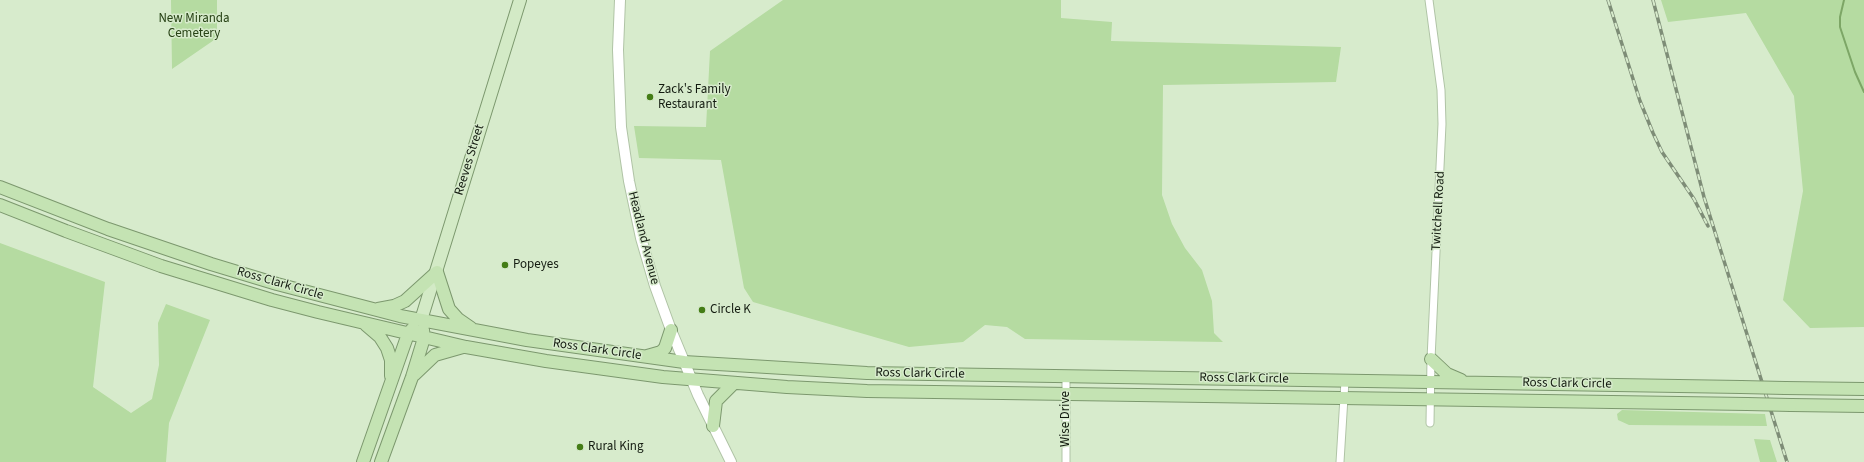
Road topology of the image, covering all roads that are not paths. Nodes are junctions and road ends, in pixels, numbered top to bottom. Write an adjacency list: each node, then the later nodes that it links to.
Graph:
1 (520, 0): 6 (main road, Reeves Street)
2 (620, 0): 10 (main road, Headland Avenue)
3 (1429, 0): 16 (street, Twitchell Road)
4 (0, 187): 7 (highway, Ross Clark Circle)
5 (0, 205): 9 (highway, Ross Clark Circle)
6 (437, 272): 7 (highway); 8 (main road, Reeves Street); 11 (highway)
7 (376, 310): 8 (highway, Ross Clark Circle)
8 (421, 320): 11 (highway, Ross Clark Circle); 12 (highway, Reeves Street); 13 (highway, Reeves Street)
9 (366, 324): 12 (highway, Ross Clark Circle); 25 (highway)
10 (671, 330): 15 (highway); 17 (main road, Headland Avenue)
11 (476, 331): 15 (highway, Ross Clark Circle)
12 (408, 334): 13 (highway, Ross Clark Circle); 25 (highway, Reeves Street)
13 (424, 338): 14 (highway, Ross Clark Circle); 18 (highway, Reeves Street)
14 (466, 347): 18 (highway); 20 (highway, Ross Clark Circle)
15 (644, 357): 17 (highway, Ross Clark Circle)
16 (1431, 359): 22 (street, Twitchell Road); 24 (highway)
17 (684, 362): 19 (highway, Ross Clark Circle); 20 (main road, Headland Avenue)
18 (412, 377): 34 (highway, Reeves Street)
19 (1066, 377): 21 (highway, Ross Clark Circle); 27 (street, Wise Drive)
20 (692, 380): 23 (highway, Ross Clark Circle); 32 (main road, Headland Avenue)
21 (1345, 381): 22 (highway, Ross Clark Circle); 28 (street)
22 (1430, 382): 24 (highway, Ross Clark Circle); 29 (street, Twitchell Road)
23 (734, 383): 27 (highway, Ross Clark Circle); 32 (highway)
24 (1466, 383): 26 (highway, Ross Clark Circle, bridge)
25 (391, 385): 33 (highway, Reeves Street)
26 (1864, 389)
27 (1066, 394): 28 (highway, Ross Clark Circle); 36 (street, Wise Drive)
28 (1344, 398): 29 (highway, Ross Clark Circle); 37 (street)
29 (1430, 399): 30 (highway, Ross Clark Circle, bridge); 31 (street, Twitchell Road)
30 (1864, 406)
31 (1430, 423)
32 (713, 426): 35 (main road, Headland Avenue)
33 (363, 462)
34 (381, 462)
35 (731, 462)
36 (1066, 462)
37 (1340, 462)

